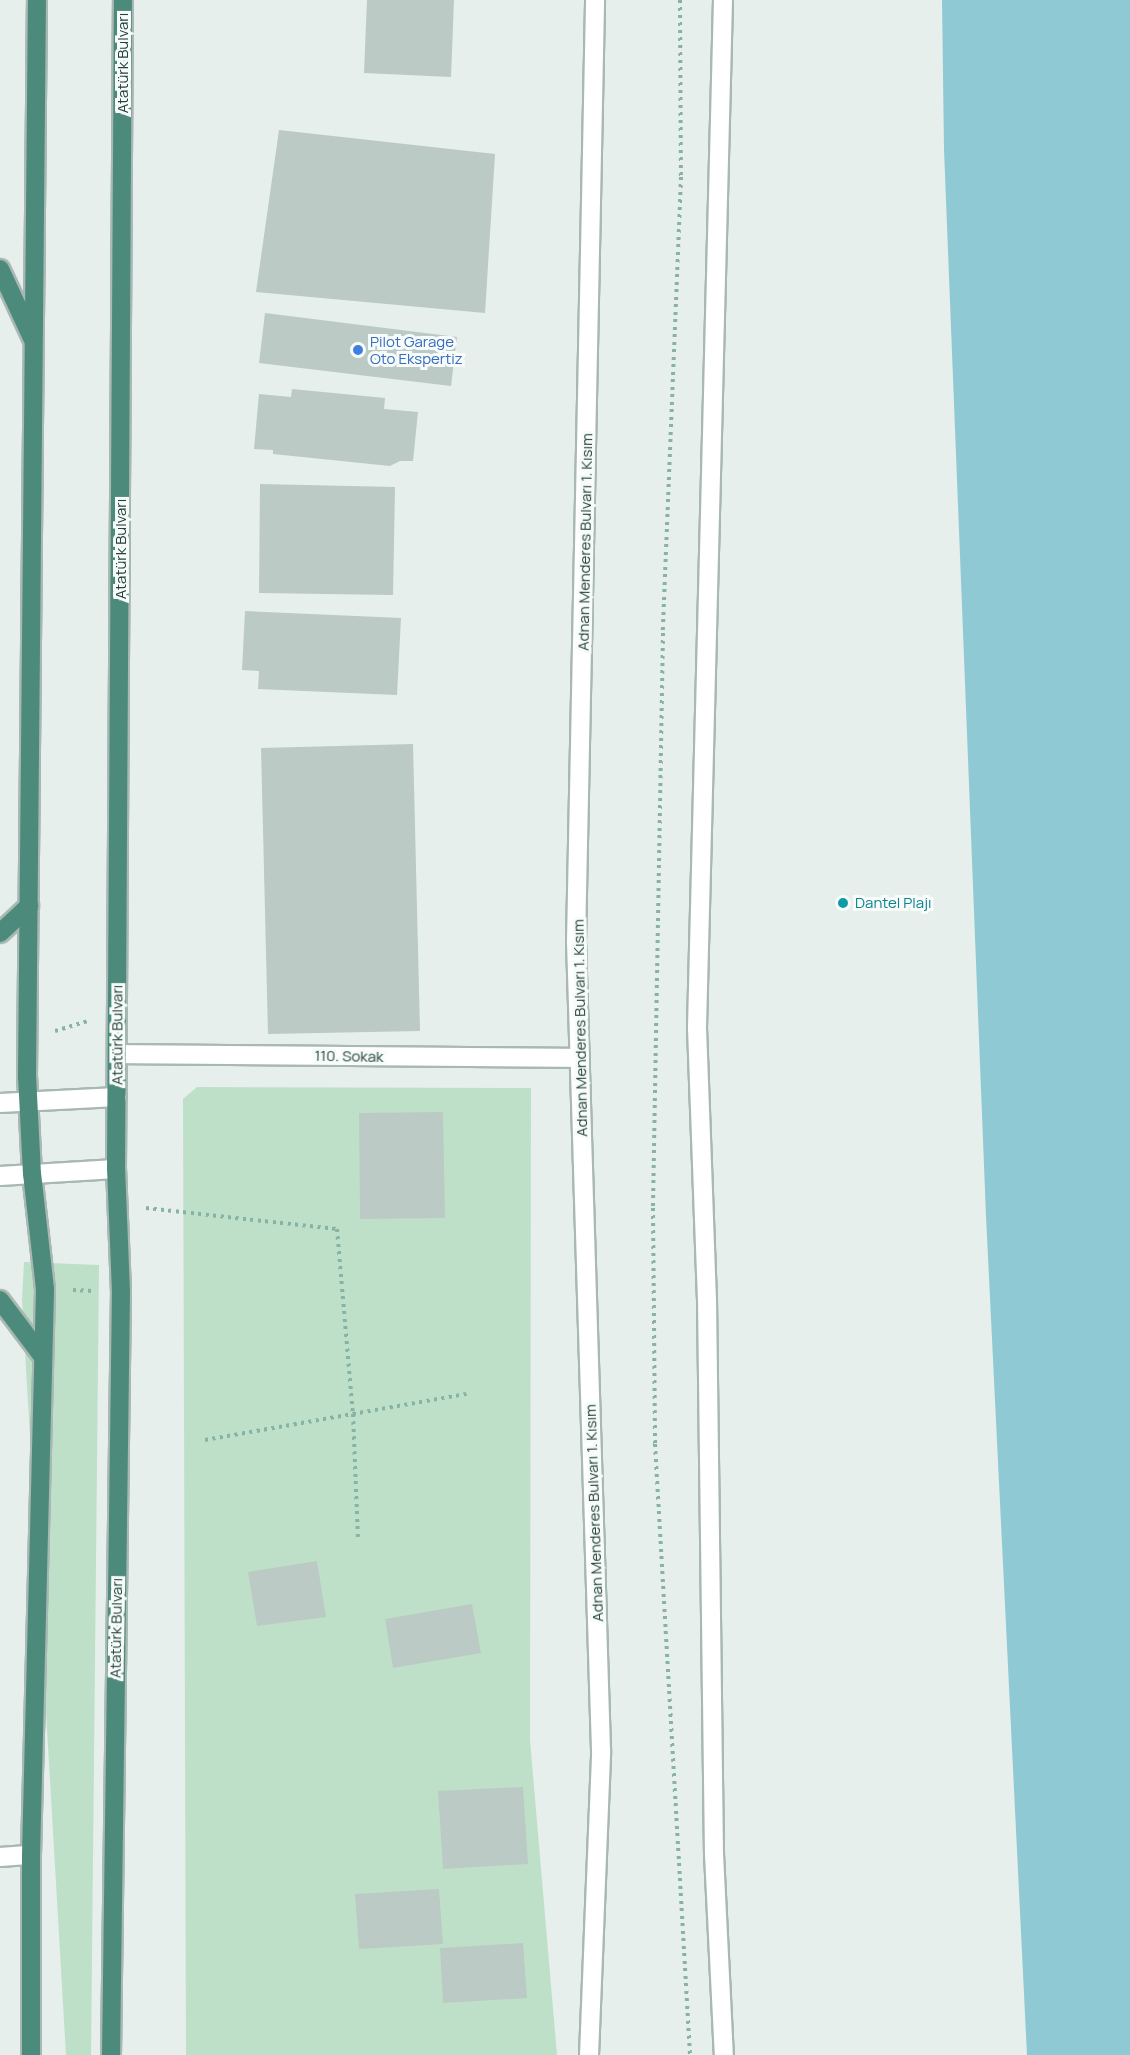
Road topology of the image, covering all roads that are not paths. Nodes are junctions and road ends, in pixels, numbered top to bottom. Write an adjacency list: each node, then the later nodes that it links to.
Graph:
1 (37, 0): 6 (highway)
2 (123, 0): 9 (highway, Atatürk Bulvarı)
3 (595, 0): 10 (street, Adnan Menderes Bulvarı 1. Kısım)
4 (723, 0): 24 (street)
5 (0, 269): 6 (highway)
6 (35, 343): 7 (highway)
7 (29, 906): 8 (highway); 12 (highway)
8 (0, 933)
9 (118, 1054): 10 (street, 110. Sokak); 11 (highway, Atatürk Bulvarı)
10 (580, 1058): 23 (street, Adnan Menderes Bulvarı 1. Kısım)
11 (117, 1097): 12 (street); 14 (highway, Atatürk Bulvarı)
12 (29, 1102): 13 (street); 15 (highway)
13 (0, 1103)
14 (116, 1169): 15 (street); 22 (highway, Atatürk Bulvarı)
15 (32, 1174): 16 (street); 18 (highway)
16 (0, 1176)
17 (0, 1300): 18 (highway)
18 (43, 1357): 19 (highway)
19 (31, 1856): 20 (street); 21 (highway)
20 (0, 1857)
21 (31, 2055)
22 (111, 2055)
23 (589, 2055)
24 (724, 2055)

